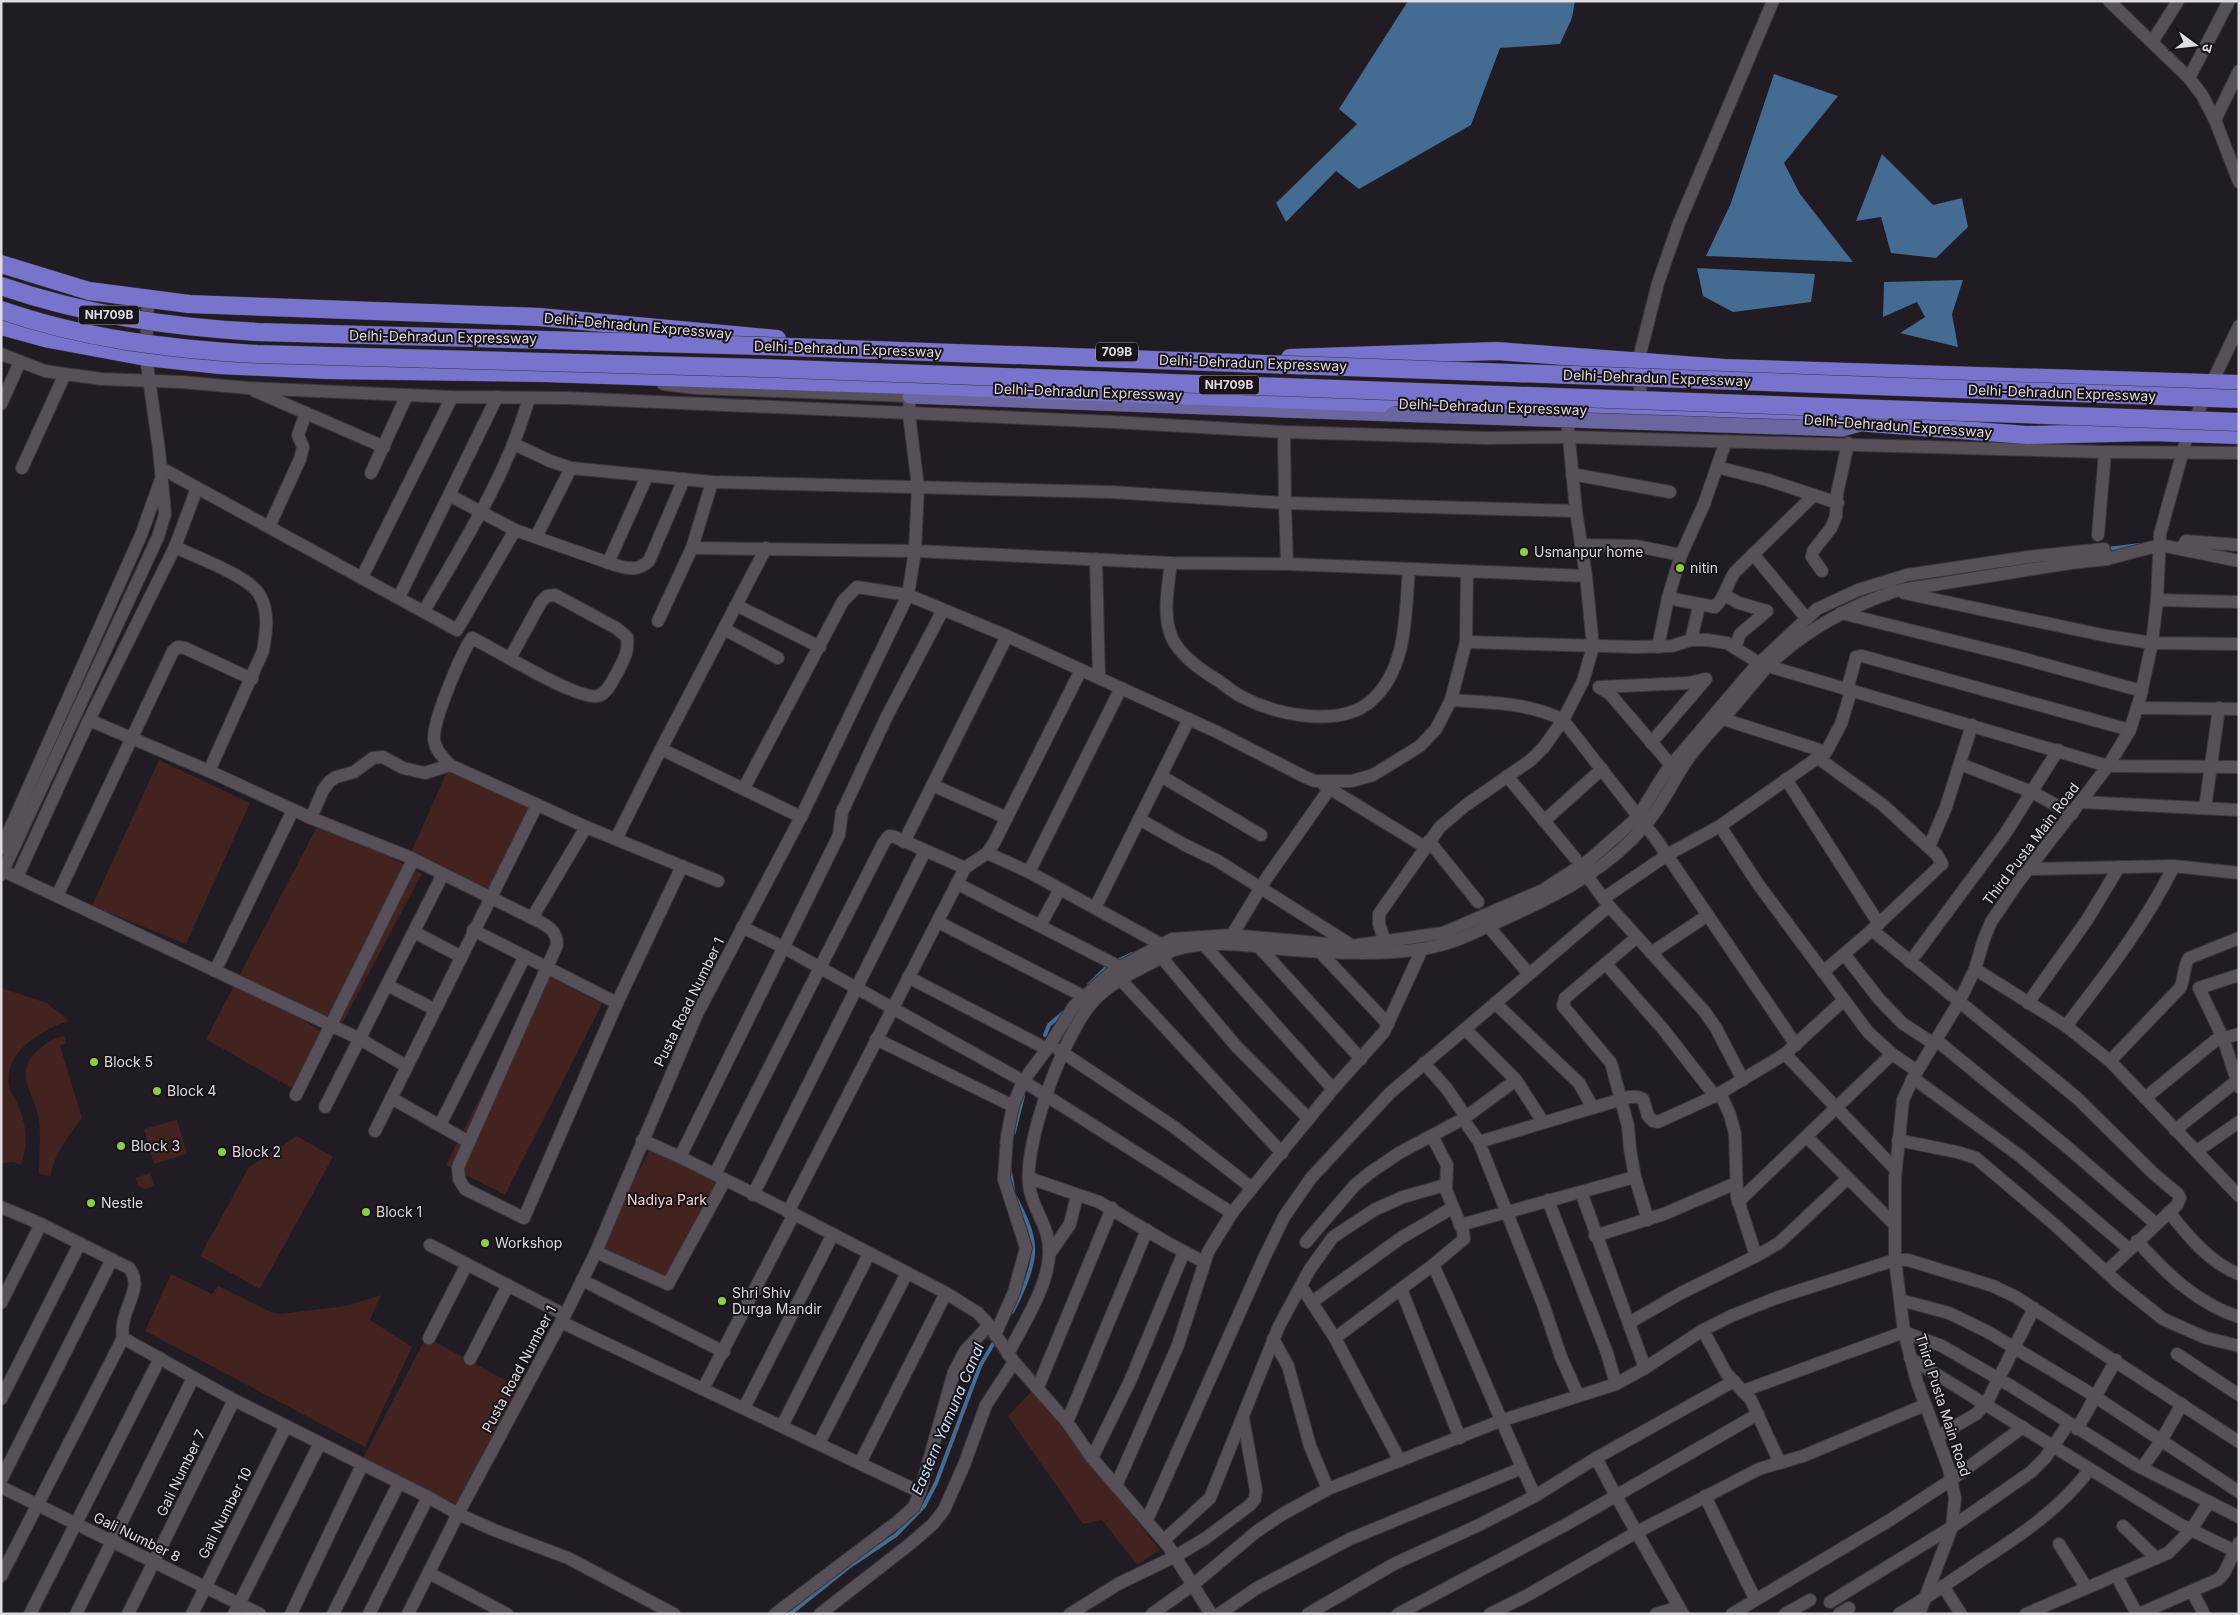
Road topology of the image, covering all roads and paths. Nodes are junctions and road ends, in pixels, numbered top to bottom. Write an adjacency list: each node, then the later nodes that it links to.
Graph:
1 (1773, 1): 21 (street)
2 (2109, 1): 5 (street)
3 (2178, 1): 5 (street)
4 (2229, 1): 7 (street)
5 (2152, 42): 7 (street)
6 (2239, 72): 8 (street)
7 (2189, 78): 8 (street)
8 (2215, 120): 9 (street)
9 (2239, 182)
10 (1, 264): 12 (highway, Delhi–Dehradun Expressway / 709B)
11 (1, 286): 33 (highway, Delhi-Dehradun Expressway / NH709B, bridge)
12 (148, 299): 16 (highway, Delhi–Dehradun Expressway / 709B); 19 (street)
13 (1, 310): 37 (highway, Delhi-Dehradun Expressway / NH709B, bridge)
14 (1, 326): 19 (highway, Delhi–Dehradun Expressway)
15 (2239, 326): 25 (street, Third Pusta Main Road)
16 (658, 328): 17 (highway, Delhi–Dehradun Expressway / 709B); 23 (street)
17 (1448, 353): 21 (highway, Delhi–Dehradun Expressway / 709B); 35 (street)
18 (1, 354): 20 (street)
19 (146, 357): 23 (highway, Delhi–Dehradun Expressway); 24 (street)
20 (20, 362): 22 (street); 34 (street)
21 (1639, 362): 25 (highway, Delhi–Dehradun Expressway / 709B); 39 (street)
22 (65, 374): 24 (street); 54 (street)
23 (644, 377): 28 (highway, Delhi–Dehradun Expressway)
24 (148, 382): 27 (street); 56 (street)
25 (2212, 383): 26 (highway, Delhi–Dehradun Expressway / 709B); 43 (street, Third Pusta Main Road)
26 (2239, 384)
27 (248, 388): 29 (street); 38 (street)
28 (910, 391): 35 (highway, Delhi–Dehradun Expressway); 37 (main road, bridge); 40 (street, Pusta Road Number 1)
29 (407, 395): 30 (street); 49 (street)
30 (452, 397): 31 (street); 94 (street)
31 (497, 397): 32 (street); 65 (street)
32 (529, 398): 40 (street); 48 (street)
33 (2239, 399)
34 (1, 404)
35 (1446, 405): 36 (highway, Delhi–Dehradun Expressway)
36 (1568, 410): 39 (highway, Delhi–Dehradun Expressway); 45 (street)
37 (1914, 410): 41 (highway, Delhi-Dehradun Expressway / NH709B, bridge)
38 (306, 413): 49 (street); 71 (street)
39 (1641, 413): 43 (highway, Delhi–Dehradun Expressway)
40 (909, 414): 42 (street); 62 (street, Pusta Road Number 1)
41 (2239, 422)
42 (1284, 432): 45 (street); 67 (street)
43 (2188, 434): 44 (highway, Delhi–Dehradun Expressway); 51 (street, Third Pusta Main Road)
44 (2239, 435)
45 (1568, 437): 46 (street); 58 (street)
46 (1726, 441): 47 (street); 53 (street)
47 (1848, 443): 50 (street); 68 (street)
48 (514, 444): 55 (street); 70 (street)
49 (384, 447): 57 (street)
50 (2105, 452): 51 (street); 73 (street)
51 (2182, 452): 52 (street); 75 (street, Third Pusta Main Road)
52 (2239, 453)
53 (1717, 467): 66 (street); 83 (street)
54 (22, 468)
55 (571, 468): 59 (street); 74 (street)
56 (162, 472): 63 (street); 182 (street); 193 (street)
57 (371, 473)
58 (1572, 474): 64 (street); 69 (street)
59 (647, 476): 60 (street); 87 (street)
60 (684, 480): 61 (street); 87 (street)
61 (712, 482): 62 (street); 79 (street)
62 (918, 487): 67 (street); 82 (street, Pusta Road Number 1)
63 (197, 488): 71 (street); 78 (street)
64 (1670, 492)
65 (449, 495): 70 (street); 98 (street)
66 (1814, 495): 68 (street); 84 (street)
67 (1285, 503): 69 (street); 89 (street)
68 (1838, 503): 91 (street)
69 (1576, 511): 76 (street)
70 (482, 512): 72 (street); 105 (street)
71 (269, 527): 94 (street)
72 (515, 530): 74 (street); 110 (street)
73 (2098, 534)
74 (536, 537): 87 (street)
75 (2160, 540): 81 (street); 95 (street); 100 (street, Third Pusta Main Road)
76 (1582, 545): 83 (street); 93 (street)
77 (2239, 546): 81 (street)
78 (175, 547): 126 (street); 138 (street)
79 (692, 548): 80 (street); 108 (street)
80 (766, 548): 82 (street); 102 (street)
81 (2182, 549): 86 (street)
82 (915, 551): 85 (street); 96 (street, Pusta Road Number 1)
83 (1681, 554): 99 (street)
84 (1753, 554): 97 (street); 106 (street)
85 (1096, 559): 88 (street); 125 (street)
86 (2239, 561)
87 (608, 563)
88 (1170, 563): 89 (street); 90 (street)
89 (1287, 564): 90 (street)
90 (1409, 569): 92 (street)
91 (1822, 571)
92 (1466, 572): 93 (street); 114 (street)
93 (1586, 576): 118 (street)
94 (362, 577): 98 (street)
95 (1893, 585): 107 (street); 115 (street); 123 (street)
96 (908, 595): 104 (street); 117 (street); 169 (street, Pusta Road Number 1)
97 (1724, 595): 103 (street); 120 (street)
98 (399, 597): 105 (street)
99 (1668, 598): 103 (street); 119 (street)
100 (2157, 600): 101 (street); 115 (street, Third Pusta Main Road)
101 (2239, 602)
102 (736, 605): 109 (street); 117 (street)
103 (1699, 606): 113 (street)
104 (943, 610): 111 (street); 222 (street)
105 (424, 611): 110 (street)
106 (1802, 613)
107 (1841, 613): 123 (street); 131 (street)
108 (658, 621)
109 (724, 628): 122 (street); 144 (street)
110 (457, 630): 112 (street)
111 (1007, 636): 124 (street); 159 (street)
112 (472, 639): 121 (street); 147 (street)
113 (1691, 640): 119 (street); 120 (street)
114 (1466, 642): 118 (street); 132 (street)
115 (2152, 643): 116 (street); 131 (street, Third Pusta Main Road)
116 (2239, 644)
117 (820, 646): 160 (street)
118 (1593, 647): 119 (street); 127 (street)
119 (1658, 647)
120 (1735, 648): 123 (street)
121 (510, 658): 121 (street)
122 (778, 658)
123 (1763, 664): 130 (street); 136 (street); 154 (street)
124 (1081, 670): 125 (street); 171 (street)
125 (1099, 678): 129 (street)
126 (252, 679): 142 (street); 153 (street)
127 (1583, 681): 128 (street); 139 (street)
128 (1599, 687): 143 (street); 143 (street)
129 (1121, 688): 137 (street); 194 (street)
130 (1849, 691): 140 (street); 141 (street); 146 (street)
131 (2142, 691): 133 (street, Third Pusta Main Road)
132 (1451, 700): 139 (street); 158 (street)
133 (2137, 708): 134 (street); 141 (street, Third Pusta Main Road)
134 (2218, 708): 135 (street); 150 (street)
135 (2239, 708)
136 (1723, 718): 146 (street); 154 (street)
137 (1189, 719): 155 (street); 158 (street)
138 (89, 720): 142 (street); 198 (street)
139 (1563, 720): 152 (street); 156 (street)
140 (1972, 725): 145 (street); 148 (street)
141 (2130, 730): 149 (street, Third Pusta Main Road)
142 (132, 738): 153 (street); 203 (street)
143 (1651, 743): 154 (street)
144 (661, 749): 160 (street); 178 (street)
145 (2058, 750): 149 (street); 162 (street)
146 (1822, 755): 157 (street); 181 (street)
147 (450, 764): 164 (street); 170 (street)
148 (1960, 764): 162 (street); 181 (street)
149 (2108, 766): 150 (street); 163 (street, Third Pusta Main Road)
150 (2211, 767): 151 (street); 165 (street)
151 (2239, 767)
152 (1602, 769): 173 (street); 174 (street)
153 (209, 770): 166 (street)
154 (1675, 770): 173 (street)
155 (1161, 776): 172 (street); 177 (street)
156 (1507, 776): 174 (street); 180 (street)
157 (1786, 779): 175 (street); 214 (street)
158 (1316, 781): 161 (street)
159 (932, 785): 171 (street); 179 (street)
160 (744, 788): 169 (street)
161 (1330, 788): 180 (street); 201 (street)
162 (2032, 792): 168 (street); 232 (street)
163 (2081, 802): 165 (street); 168 (street, Third Pusta Main Road)
164 (536, 805): 176 (street); 204 (street)
165 (2205, 808): 167 (street)
166 (293, 810): 170 (street); 237 (street)
167 (2239, 810)
168 (2072, 814): 192 (street, Third Pusta Main Road)
169 (801, 817): 213 (street, Pusta Road Number 1)
170 (311, 818): 187 (street)
171 (1007, 818): 184 (street)
172 (1140, 819): 201 (street); 207 (street)
173 (1642, 820): 185 (street); 197 (street); 220 (street)
174 (1544, 821): 186 (street)
175 (1720, 826): 185 (street); 239 (street)
176 (586, 827): 178 (street); 209 (street)
177 (1261, 835)
178 (616, 839): 188 (street)
179 (904, 842): 183 (street); 235 (street)
180 (1427, 844): 205 (street); 220 (street)
181 (1929, 847): 214 (street)
182 (1, 849)
183 (925, 851): 191 (street); 244 (street)
184 (987, 853): 191 (street); 194 (street)
185 (1667, 855): 206 (street); 208 (street)
186 (1575, 858)
187 (413, 860): 195 (street); 254 (street)
188 (682, 866): 199 (street); 248 (street)
189 (2119, 866): 190 (street); 192 (street); 250 (street)
190 (2174, 866): 196 (street); 255 (street)
191 (965, 868): 200 (street)
192 (2029, 869): 236 (street, Third Pusta Main Road)
193 (2, 872): 198 (street)
194 (1029, 872): 202 (street)
195 (443, 874): 204 (street); 216 (street)
196 (2238, 875)
197 (1586, 876): 206 (street); 212 (street)
198 (17, 877): 203 (street)
199 (718, 881)
200 (958, 884): 210 (street); 211 (street)
201 (1261, 888): 219 (street); 224 (street)
202 (1060, 889): 207 (street); 211 (street)
203 (57, 896): 237 (street)
204 (489, 897): 209 (street); 215 (street)
205 (1478, 902)
206 (1606, 902): 217 (street); 240 (street)
207 (1095, 908): 226 (street)
208 (1708, 915): 228 (street); 262 (street)
209 (532, 918): 234 (street)
210 (938, 922): 242 (street); 245 (street)
211 (1040, 926): 238 (street)
212 (1488, 926): 225 (street); 240 (street)
213 (742, 927): 222 (street); 296 (street, Pusta Road Number 1)
214 (1876, 927): 229 (street); 232 (street)
215 (473, 930): 230 (street); 231 (street)
216 (414, 932): 230 (street); 243 (street)
217 (1637, 937): 228 (street); 233 (street)
218 (2239, 938): 268 (street)
219 (1230, 939): 221 (street); 223 (street); 224 (street); 226 (street)
220 (1384, 945): 224 (street); 225 (street)
221 (1205, 946): 226 (street); 276 (street)
222 (784, 947): 235 (street); 302 (street)
223 (1260, 948): 227 (street); 267 (street)
224 (1354, 948): 227 (street)
225 (1422, 949): 253 (street)
226 (1166, 951): 238 (street); 288 (street)
227 (1320, 952): 253 (street)
228 (1651, 953): 274 (street)
229 (1844, 954): 239 (street); 261 (street)
230 (460, 956): 251 (street)
231 (525, 956): 234 (street); 291 (street)
232 (1910, 962): 247 (street)
233 (1606, 964): 278 (street); 281 (street)
234 (547, 966): 248 (street); 298 (street)
235 (820, 967): 244 (street); 304 (street)
236 (1975, 969): 247 (street, Third Pusta Main Road); 250 (street)
237 (215, 971): 254 (street)
238 (1119, 971): 245 (street); 264 (street); 301 (street)
239 (1823, 972): 246 (street)
240 (1528, 974): 249 (street)
241 (2239, 975): 258 (street)
242 (908, 977): 252 (street); 263 (street)
243 (387, 985): 251 (street); 259 (street)
244 (856, 989): 252 (street); 312 (street)
245 (1081, 995): 263 (street)
246 (1844, 1000): 262 (street); 266 (street)
247 (1959, 1002): 261 (street, Third Pusta Main Road); 321 (street)
248 (617, 1003): 298 (street)
249 (1495, 1003): 256 (street); 285 (street)
250 (2028, 1003): 255 (street)
251 (434, 1009): 270 (street)
252 (893, 1009): 260 (street); 272 (street)
253 (1388, 1024): 267 (street)
254 (332, 1026): 259 (street); 279 (street)
255 (2066, 1026): 268 (street)
256 (1465, 1029): 269 (street); 273 (street)
257 (2239, 1034): 258 (street)
258 (2223, 1038): 275 (street); 282 (street)
259 (360, 1039): 270 (street); 284 (street)
260 (876, 1039): 283 (street); 322 (street)
261 (1935, 1042): 271 (street, Third Pusta Main Road); 327 (street)
262 (1796, 1046): 265 (street)
263 (1046, 1050): 264 (street); 272 (street)
264 (1064, 1054): 277 (street); 310 (street)
265 (1785, 1054): 274 (street); 286 (street)
266 (1892, 1054): 271 (street); 286 (street)
267 (1361, 1059): 276 (street)
268 (2110, 1061): 282 (street)
269 (1424, 1063): 287 (street); 435 (street)
270 (406, 1066): 280 (street)
271 (1915, 1074): 297 (street, Third Pusta Main Road); 335 (street)
272 (1023, 1079): 277 (street); 283 (street)
273 (1516, 1080): 287 (street); 289 (street)
274 (1743, 1080): 278 (street)
275 (2238, 1082): 293 (street)
276 (1333, 1089): 288 (street)
277 (1046, 1095): 306 (street); 323 (street)
278 (1718, 1095): 281 (street); 308 (street)
279 (296, 1096)
280 (391, 1098): 291 (street); 292 (street)
281 (1622, 1098): 285 (street); 305 (street)
282 (2146, 1098): 293 (street)
283 (1013, 1106): 361 (street)
284 (325, 1107)
285 (1593, 1108): 289 (street)
286 (1837, 1108): 295 (street); 303 (street)
287 (1465, 1118): 294 (street); 299 (street)
288 (1309, 1119): 301 (street)
289 (1543, 1122): 299 (street)
290 (2239, 1122): 300 (street)
291 (440, 1126): 298 (street)
292 (375, 1130)
293 (2176, 1130): 300 (street)
294 (1432, 1136): 309 (street); 332 (street)
295 (1807, 1137): 307 (street); 316 (street)
296 (642, 1140): 302 (street); 336 (street, Pusta Road Number 1)
297 (1898, 1140): 303 (street, Third Pusta Main Road); 346 (street)
298 (469, 1142)
299 (1479, 1142): 320 (street)
300 (2197, 1151): 314 (street)
301 (1282, 1153): 310 (street)
302 (680, 1157): 304 (street)
303 (1896, 1169): 328 (street, Third Pusta Main Road)
304 (720, 1177): 312 (street); 336 (street)
305 (1635, 1177): 311 (street); 324 (street)
306 (1029, 1178): 313 (street); 338 (street)
307 (1848, 1178): 328 (street); 340 (street)
308 (1736, 1183): 316 (street); 324 (street)
309 (1445, 1185): 318 (street); 351 (street)
310 (1252, 1188): 323 (street)
311 (1581, 1192): 315 (street); 331 (street)
312 (753, 1195): 322 (street)
313 (1077, 1195): 317 (street); 338 (street)
314 (2239, 1196)
315 (1548, 1200): 320 (street); 381 (street)
316 (1738, 1202): 340 (street)
317 (1112, 1208): 329 (street); 382 (street)
318 (1452, 1208): 326 (street); 355 (street)
319 (3, 1211): 325 (street)
320 (1506, 1211): 326 (street); 385 (street)
321 (2169, 1212): 327 (street); 348 (street)
322 (791, 1213): 330 (street); 370 (street)
323 (1232, 1214): 343 (street)
324 (1648, 1220): 331 (street)
325 (41, 1224): 333 (street); 356 (street)
326 (1460, 1224): 345 (street)
327 (2156, 1224): 335 (street)
328 (1895, 1225): 342 (street, Third Pusta Main Road)
329 (1147, 1230): 337 (street); 396 (street)
330 (832, 1234): 339 (street); 393 (street)
331 (1595, 1236): 360 (street)
332 (1306, 1242)
333 (80, 1243): 341 (street); 388 (street)
334 (430, 1245): 344 (street)
335 (2133, 1245): 346 (street); 358 (street)
336 (596, 1252): 349 (street, Pusta Road Number 1)
337 (1184, 1252): 343 (street); 409 (street)
338 (1050, 1253): 372 (street)
339 (869, 1254): 347 (street); 399 (street)
340 (1756, 1256): 360 (street)
341 (112, 1259): 364 (street); 418 (street)
342 (1895, 1260): 354 (street, Third Pusta Main Road); 357 (street); 362 (street)
343 (1204, 1262): 422 (street)
344 (466, 1264): 350 (street); 365 (street)
345 (1433, 1265): 352 (street); 397 (street)
346 (2107, 1271): 368 (street)
347 (907, 1273): 353 (street); 407 (street)
348 (2239, 1274)
349 (582, 1280): 359 (street, Pusta Road Number 1); 370 (street)
350 (508, 1285): 359 (street); 375 (street)
351 (1302, 1286): 355 (street); 367 (street)
352 (1401, 1290): 366 (street); 403 (street)
353 (946, 1293): 361 (street); 413 (street)
354 (1900, 1300): 363 (street, Third Pusta Main Road); 369 (street)
355 (1312, 1302): 366 (street)
356 (1, 1303)
357 (2034, 1308): 369 (street); 376 (street)
358 (2239, 1316)
359 (563, 1318): 383 (street); 433 (street, Pusta Road Number 1)
360 (1629, 1323): 377 (street)
361 (992, 1330): 372 (street); 425 (street)
362 (1703, 1330): 377 (street); 380 (street)
363 (1904, 1332): 374 (street, Third Pusta Main Road); 379 (street); 384 (street)
364 (123, 1338): 373 (street); 432 (street)
365 (429, 1338)
366 (1334, 1338): 411 (street)
367 (1273, 1339): 395 (street); 424 (street)
368 (2239, 1346)
369 (2015, 1347): 379 (street); 386 (street)
370 (724, 1352): 383 (street)
371 (2177, 1354): 387 (street)
372 (1009, 1355): 382 (street); 474 (street)
373 (160, 1358): 378 (street); 436 (street)
374 (1910, 1358): 390 (street); 392 (street, Third Pusta Main Road)
375 (470, 1359)
376 (2116, 1360): 386 (street); 391 (street)
377 (1645, 1368): 381 (street)
378 (193, 1378): 389 (street); 442 (street)
379 (1999, 1379): 390 (street); 400 (street)
380 (1734, 1381): 384 (street); 410 (street)
381 (1616, 1384): 385 (street)
382 (1038, 1387): 396 (street)
383 (704, 1389): 393 (street)
384 (1744, 1391): 394 (street)
385 (1578, 1395): 397 (street)
386 (2095, 1396): 400 (street); 404 (street)
387 (2239, 1396)
388 (1, 1399)
389 (234, 1400): 398 (street); 447 (street, Gali Number 7)
390 (1986, 1404): 401 (street); 402 (street)
391 (2182, 1404): 404 (street); 405 (street)
392 (1925, 1405): 402 (street, Third Pusta Main Road); 412 (street)
393 (744, 1408): 399 (street)
394 (1758, 1414): 412 (street); 428 (street)
395 (1243, 1418): 441 (street); 445 (street)
396 (1067, 1422): 409 (street)
397 (1500, 1422): 403 (street); 415 (street)
398 (286, 1426): 406 (street); 453 (street, Gali Number 10)
399 (782, 1426): 407 (street)
400 (2073, 1426): 408 (street); 416 (street)
401 (2023, 1427): 408 (street); 419 (street)
402 (1937, 1437): 419 (street, Third Pusta Main Road)
403 (1460, 1438): 411 (street)
404 (2161, 1441): 416 (street); 421 (street)
405 (2239, 1442)
406 (320, 1443): 414 (street); 460 (street)
407 (819, 1444): 413 (street)
408 (2054, 1446): 417 (street); 438 (street)
409 (1092, 1458): 422 (street)
410 (1596, 1458): 427 (street); 428 (street)
411 (1400, 1461): 424 (street)
412 (1779, 1462): 429 (street)
413 (860, 1463): 425 (street)
414 (362, 1465): 420 (street); 467 (street)
415 (1522, 1468): 427 (street); 478 (street)
416 (2142, 1468): 431 (street)
417 (2090, 1469): 439 (street); 452 (street)
418 (1, 1480)
419 (1951, 1480): 438 (street, Third Pusta Main Road); 457 (street)
420 (399, 1483): 430 (street); 468 (street)
421 (2225, 1484): 426 (street); 431 (street)
422 (1116, 1486): 435 (street)
423 (1, 1487): 432 (street, Gali Number 8)
424 (1328, 1489): 451 (street)
425 (920, 1492): 473 (street)
426 (2239, 1492)
427 (1535, 1496): 479 (street)
428 (1616, 1496): 440 (street); 480 (street)
429 (1705, 1496): 440 (street); 457 (street)
430 (428, 1497): 433 (street); 469 (street)
431 (2211, 1504): 434 (street); 439 (street)
432 (38, 1505): 436 (street, Gali Number 8); 450 (street)
433 (458, 1514): 448 (street, Pusta Road Number 1); 472 (street)
434 (2239, 1518)
435 (1147, 1520): 441 (street)
436 (76, 1524): 442 (street, Gali Number 8); 462 (street)
437 (2122, 1526): 446 (street)
438 (1952, 1527): 456 (street, Third Pusta Main Road); 459 (street)
439 (2191, 1530): 444 (street); 446 (street)
440 (1637, 1532): 461 (street); 481 (street)
441 (1164, 1540): 445 (street)
442 (112, 1542): 447 (street, Gali Number 8); 463 (street)
443 (2059, 1544): 454 (street)
444 (2237, 1549): 455 (street)
445 (1176, 1556): 451 (street); 475 (street)
446 (2156, 1558): 449 (street)
447 (154, 1562): 453 (street, Gali Number 8); 464 (street, Gali Number 7)
448 (429, 1573): 470 (street, Pusta Road Number 1); 471 (street)
449 (2116, 1575): 454 (street); 489 (street)
450 (1, 1576)
451 (1194, 1584): 476 (street); 477 (street)
452 (1943, 1586): 456 (street); 487 (street)
453 (205, 1587): 460 (street, Gali Number 8); 465 (street, Gali Number 10)
454 (2086, 1587): 488 (street)
455 (2192, 1591): 489 (street); 490 (street)
456 (1925, 1598): 485 (street); 486 (street, Third Pusta Main Road)
457 (1755, 1599): 483 (street)
458 (1810, 1600): 484 (street)
459 (1830, 1602)
460 (236, 1608): 466 (street, Gali Number 8)
461 (1681, 1610): 482 (street)
462 (30, 1614)
463 (76, 1614)
464 (128, 1614)
465 (192, 1614)
466 (260, 1614)
467 (291, 1614)
468 (333, 1614)
469 (369, 1614)
470 (408, 1614)
471 (507, 1614)
472 (674, 1614)
473 (775, 1614)
474 (820, 1614)
475 (1070, 1614)
476 (1152, 1614)
477 (1211, 1614)
478 (1219, 1614)
479 (1308, 1614)
480 (1398, 1614)
481 (1490, 1614)
482 (1656, 1614)
483 (1732, 1614)
484 (1785, 1614)
485 (1898, 1614)
486 (1919, 1614)
487 (1961, 1614)
488 (2026, 1614)
489 (2138, 1614)
490 (2204, 1614)

